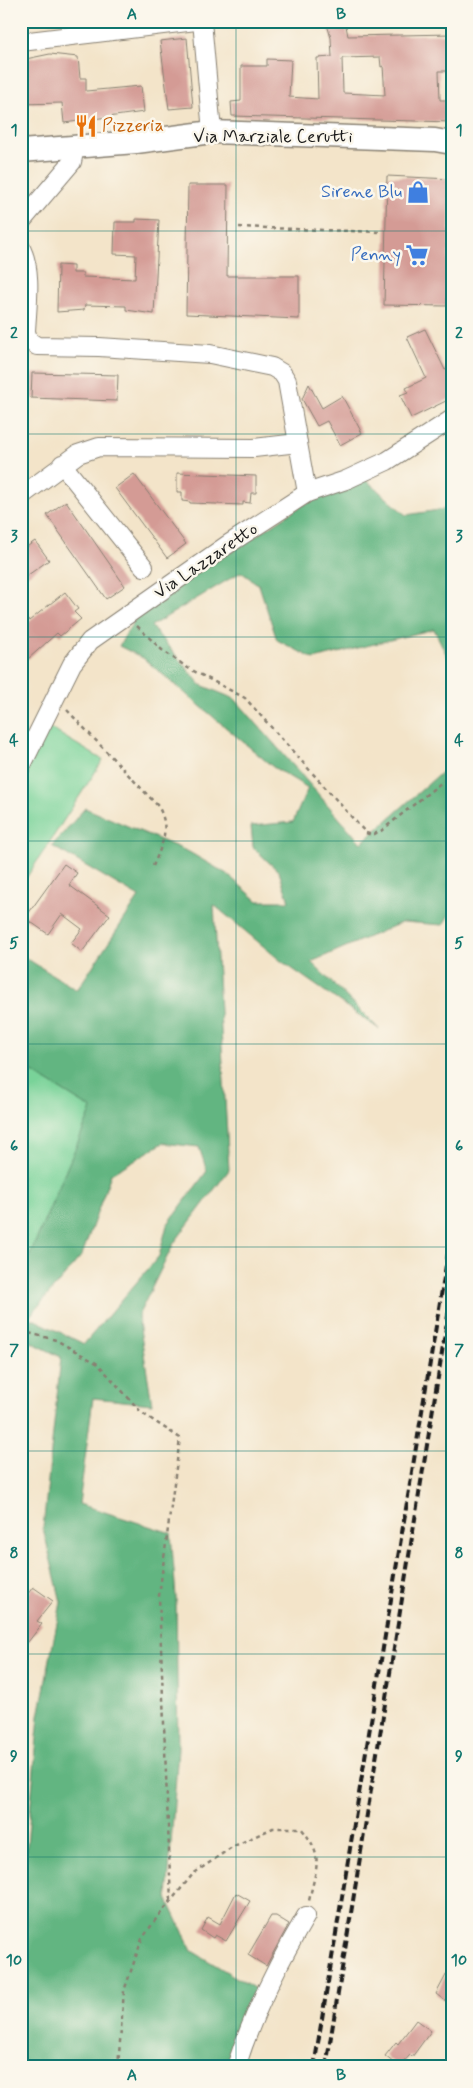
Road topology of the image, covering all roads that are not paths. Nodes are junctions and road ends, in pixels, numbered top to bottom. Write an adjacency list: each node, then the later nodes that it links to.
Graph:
1 (196, 21): 3 (street)
2 (202, 21): 4 (street)
3 (21, 42)
4 (212, 132): 5 (street, Via Marziale Cerutti); 6 (street, Via Marziale Cerutti)
5 (446, 140)
6 (74, 147): 7 (street, Via Marziale Cerutti); 8 (street)
7 (21, 151)
8 (21, 222)
9 (21, 248): 10 (street)
10 (25, 344): 12 (street)
11 (452, 419): 14 (street, Via Lazzaretto)
12 (298, 443): 13 (street); 14 (street)
13 (62, 464): 15 (street); 16 (street)
14 (307, 494): 17 (street, Via Lazzaretto)
15 (21, 496)
16 (144, 567)
17 (21, 767)
18 (306, 1916): 19 (street)
19 (236, 2067)

